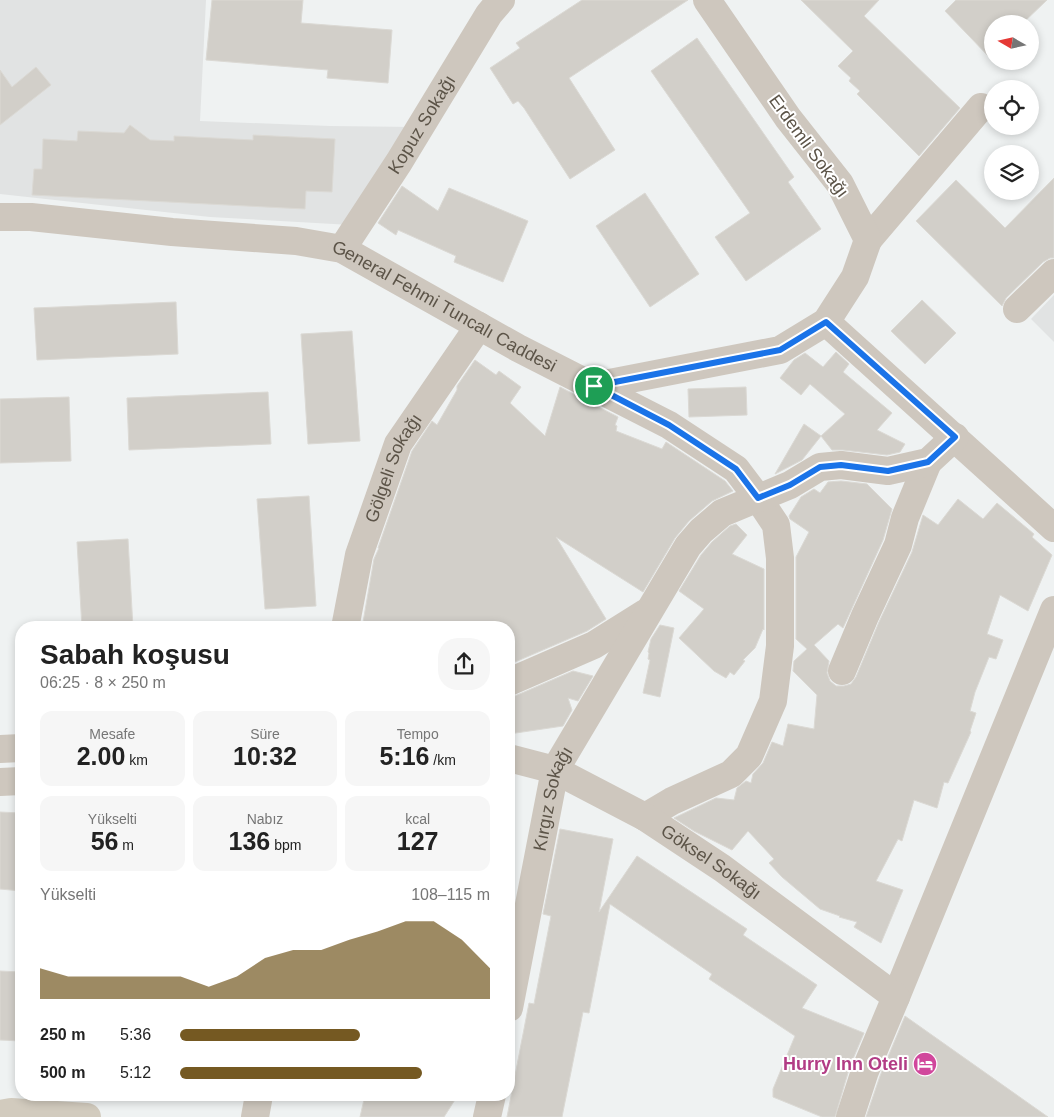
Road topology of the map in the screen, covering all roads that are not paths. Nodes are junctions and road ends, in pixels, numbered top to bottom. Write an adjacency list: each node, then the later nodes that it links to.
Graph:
1 (501, 0): 6 (street, Kopuz Sokağı)
2 (707, 0): 5 (street, Erdemli Sokağı)
3 (981, 107): 5 (street)
4 (0, 217): 6 (street, General Fehmi Tuncalı Caddesi)
5 (868, 240): 9 (street)
6 (342, 249): 10 (street, General Fehmi Tuncalı Caddesi)
7 (1054, 273): 8 (street)
8 (1017, 309)
9 (826, 322): 11 (street); 12 (street)
10 (479, 326): 11 (street, General Fehmi Tuncalı Caddesi); 18 (street, Gölgeli Sokağı)
11 (594, 386): 14 (street, General Fehmi Tuncalı Caddesi)
12 (955, 437): 13 (street); 15 (street)
13 (928, 462): 14 (street, Kırgız Sokağı); 19 (street)
14 (758, 498): 17 (street, Kırgız Sokağı); 27 (street, General Fehmi Tuncalı Caddesi)
15 (1054, 528)
16 (1054, 610): 29 (street)
17 (649, 611): 20 (street, Kırgız Sokağı); 24 (street, Kırgız Sokağı)
18 (346, 621)
19 (842, 670)
20 (515, 679)
21 (15, 748): 22 (street)
22 (0, 749)
23 (515, 760): 24 (street, Göksel Sokağı)
24 (555, 770): 27 (street, Göksel Sokağı); 28 (street, Kırgız Sokağı)
25 (15, 781): 26 (street)
26 (0, 782)
27 (645, 817): 29 (street, Göksel Sokağı)
28 (515, 977)
29 (896, 996): 37 (street)
30 (258, 1101): 35 (street)
31 (491, 1101): 36 (street)
32 (0, 1114): 33 (main road)
33 (30, 1116): 34 (main road)
34 (87, 1117)
35 (255, 1117)
36 (487, 1117)
37 (850, 1117)

